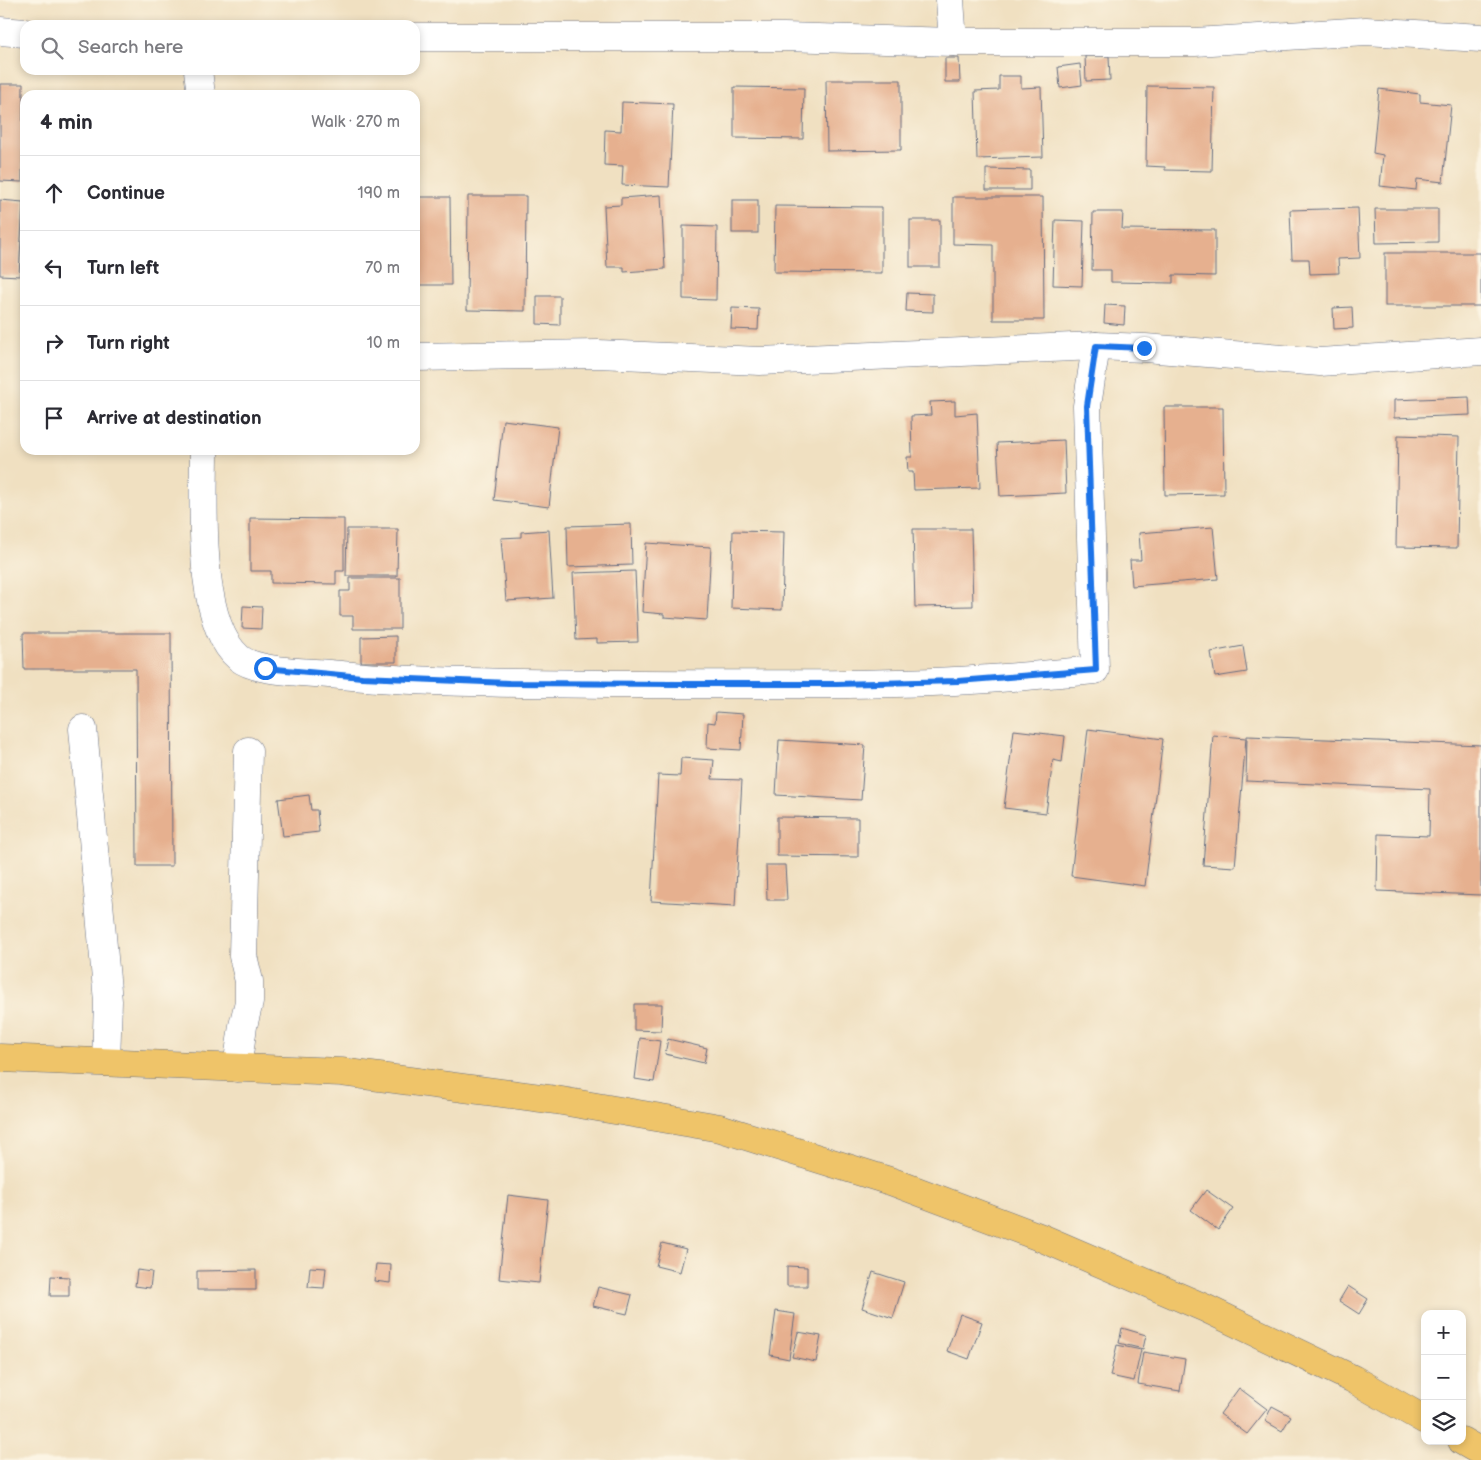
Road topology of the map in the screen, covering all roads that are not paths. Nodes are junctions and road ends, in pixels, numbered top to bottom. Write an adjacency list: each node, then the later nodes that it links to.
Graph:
1 (950, 0): 6 (street)
2 (0, 32): 3 (street)
3 (20, 33)
4 (420, 37): 6 (street)
5 (1481, 38): 6 (street)
6 (953, 42)
7 (199, 75): 8 (street)
8 (200, 90)
9 (1096, 346): 10 (street); 11 (street); 12 (street)
10 (1481, 351)
11 (420, 357)
12 (204, 455)
13 (83, 730): 16 (street)
14 (248, 751): 17 (street)
15 (0, 1058): 16 (main road)
16 (106, 1062): 17 (main road)
17 (237, 1068): 18 (main road)
18 (1421, 1418)
19 (1466, 1443): 20 (main road)
20 (1481, 1452)

